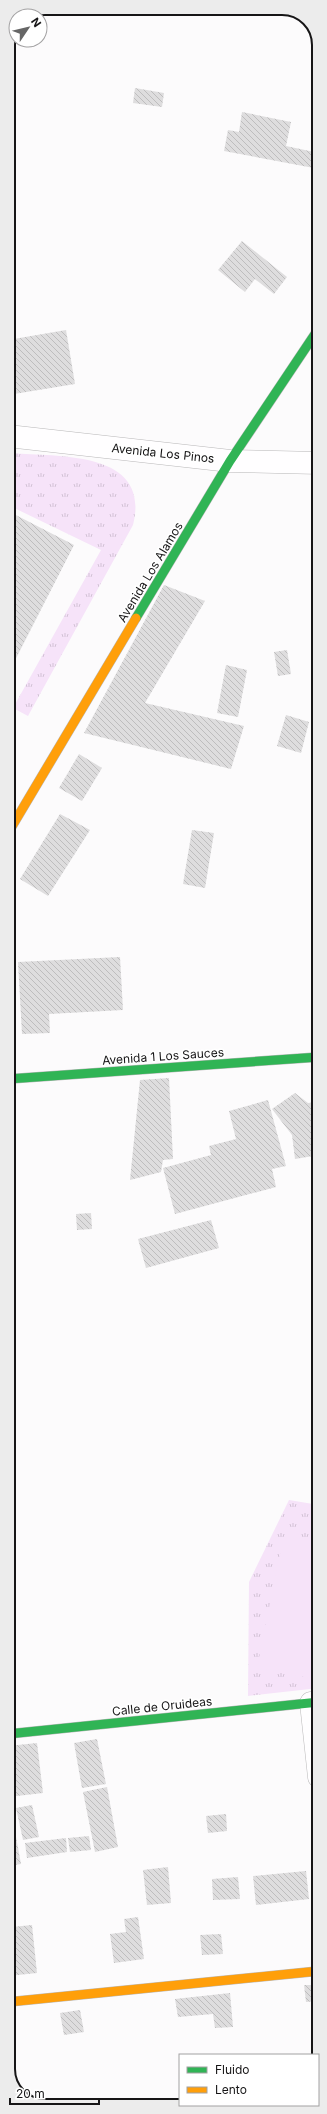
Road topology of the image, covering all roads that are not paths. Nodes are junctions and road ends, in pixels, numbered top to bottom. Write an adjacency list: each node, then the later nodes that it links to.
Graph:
1 (312, 338): 3 (street, Avenida Los Alamos)
2 (15, 437): 3 (street, Avenida Los Pinos)
3 (230, 461): 4 (street, Avenida Los Pinos); 5 (street, Avenida Los Alamos)
4 (312, 463)
5 (15, 821)
6 (312, 1057): 7 (street, Avenida 1 Los Sauces)
7 (15, 1079)
8 (312, 1703): 9 (street, Calle de Oruideas)
9 (15, 1733)
10 (312, 1972): 11 (street)
11 (15, 2001)

